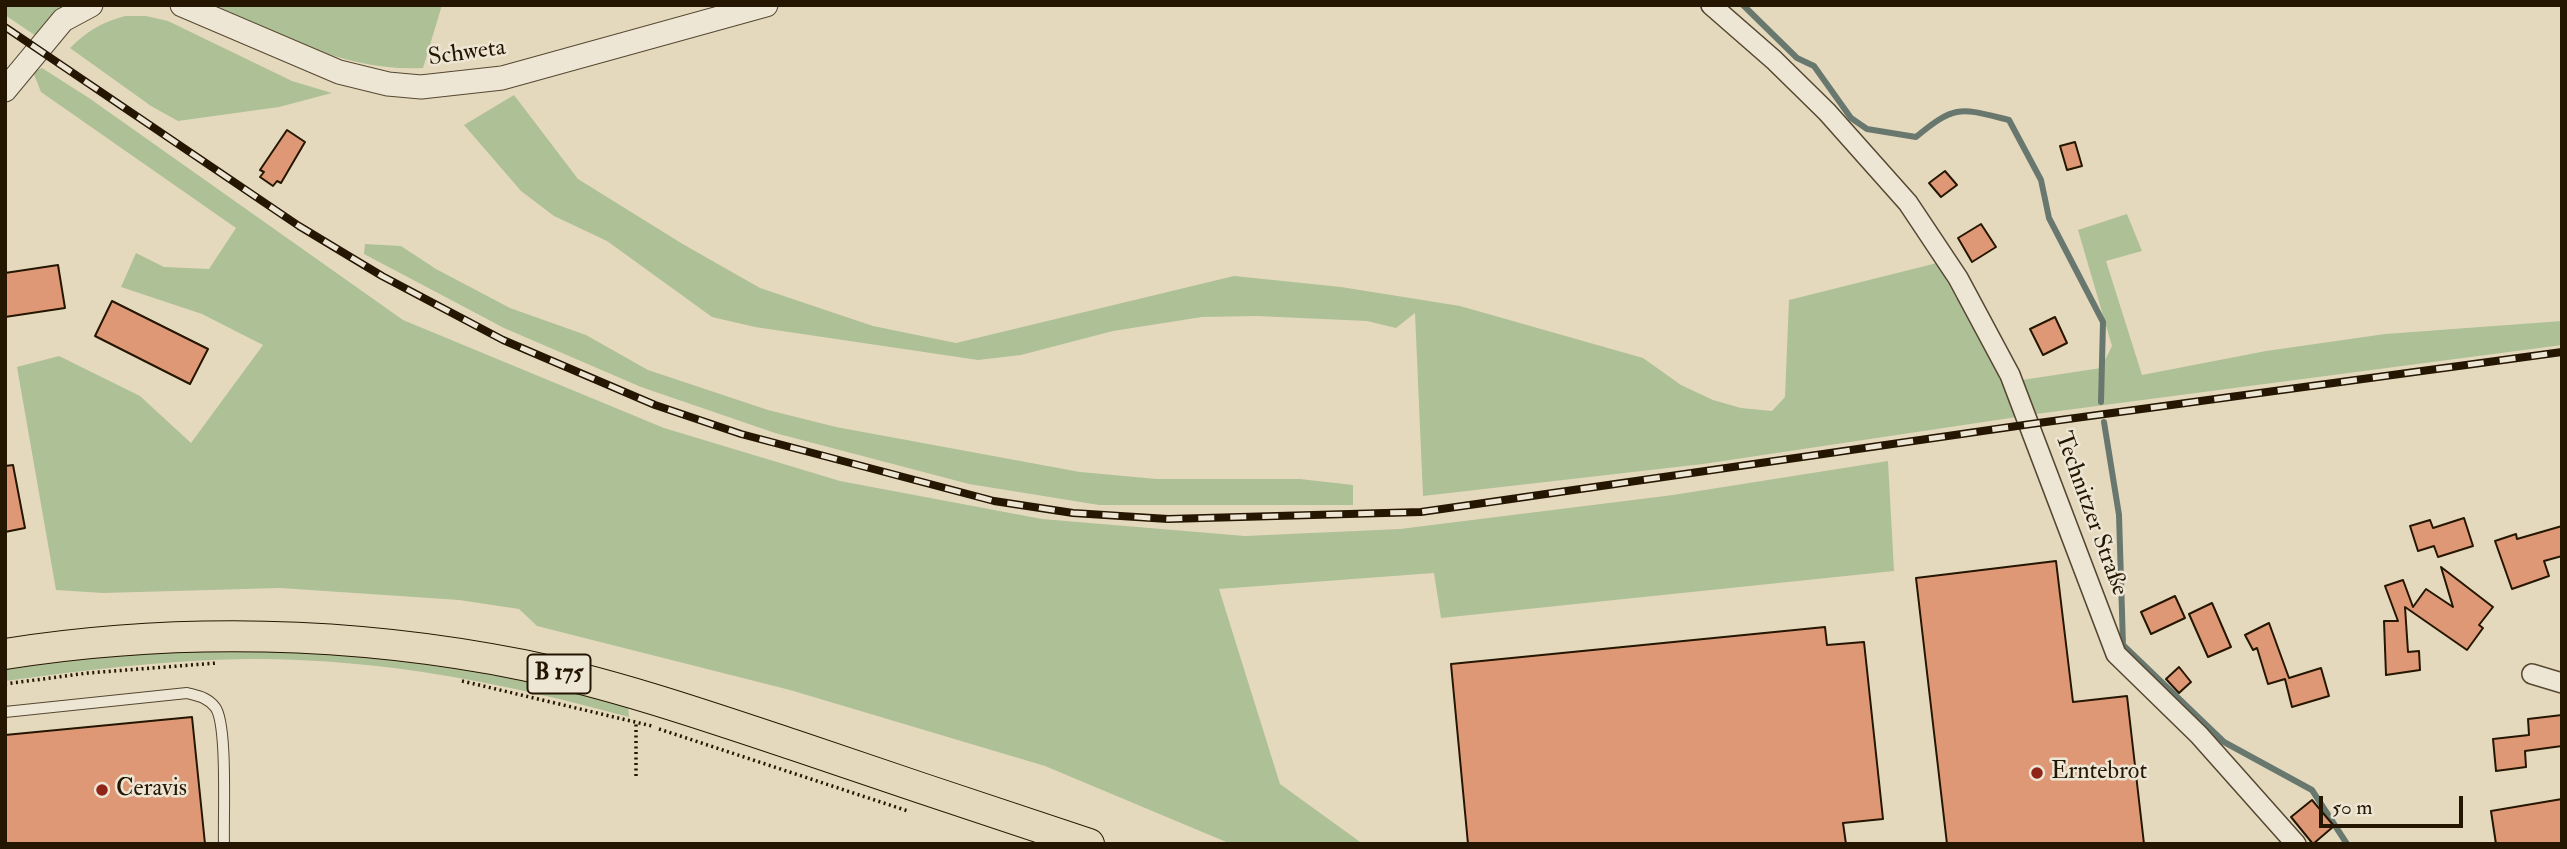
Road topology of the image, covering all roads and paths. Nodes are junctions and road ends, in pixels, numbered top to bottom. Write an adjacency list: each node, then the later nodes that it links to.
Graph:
1 (91, 5): 5 (street)
2 (182, 5): 3 (street, Schweta)
3 (766, 5)
4 (1711, 5): 18 (street, Technitzer Straße)
5 (5, 90)
6 (5, 654): 12 (main road, B 175)
7 (228, 663): 11 (path)
8 (2532, 674): 10 (street)
9 (458, 680): 12 (path)
10 (2562, 683)
11 (5, 684)
12 (639, 709): 14 (path); 15 (path); 17 (main road, B 175)
13 (5, 712): 16 (lane)
14 (636, 776)
15 (908, 811)
16 (224, 844)
17 (1089, 844)
18 (2296, 844)

